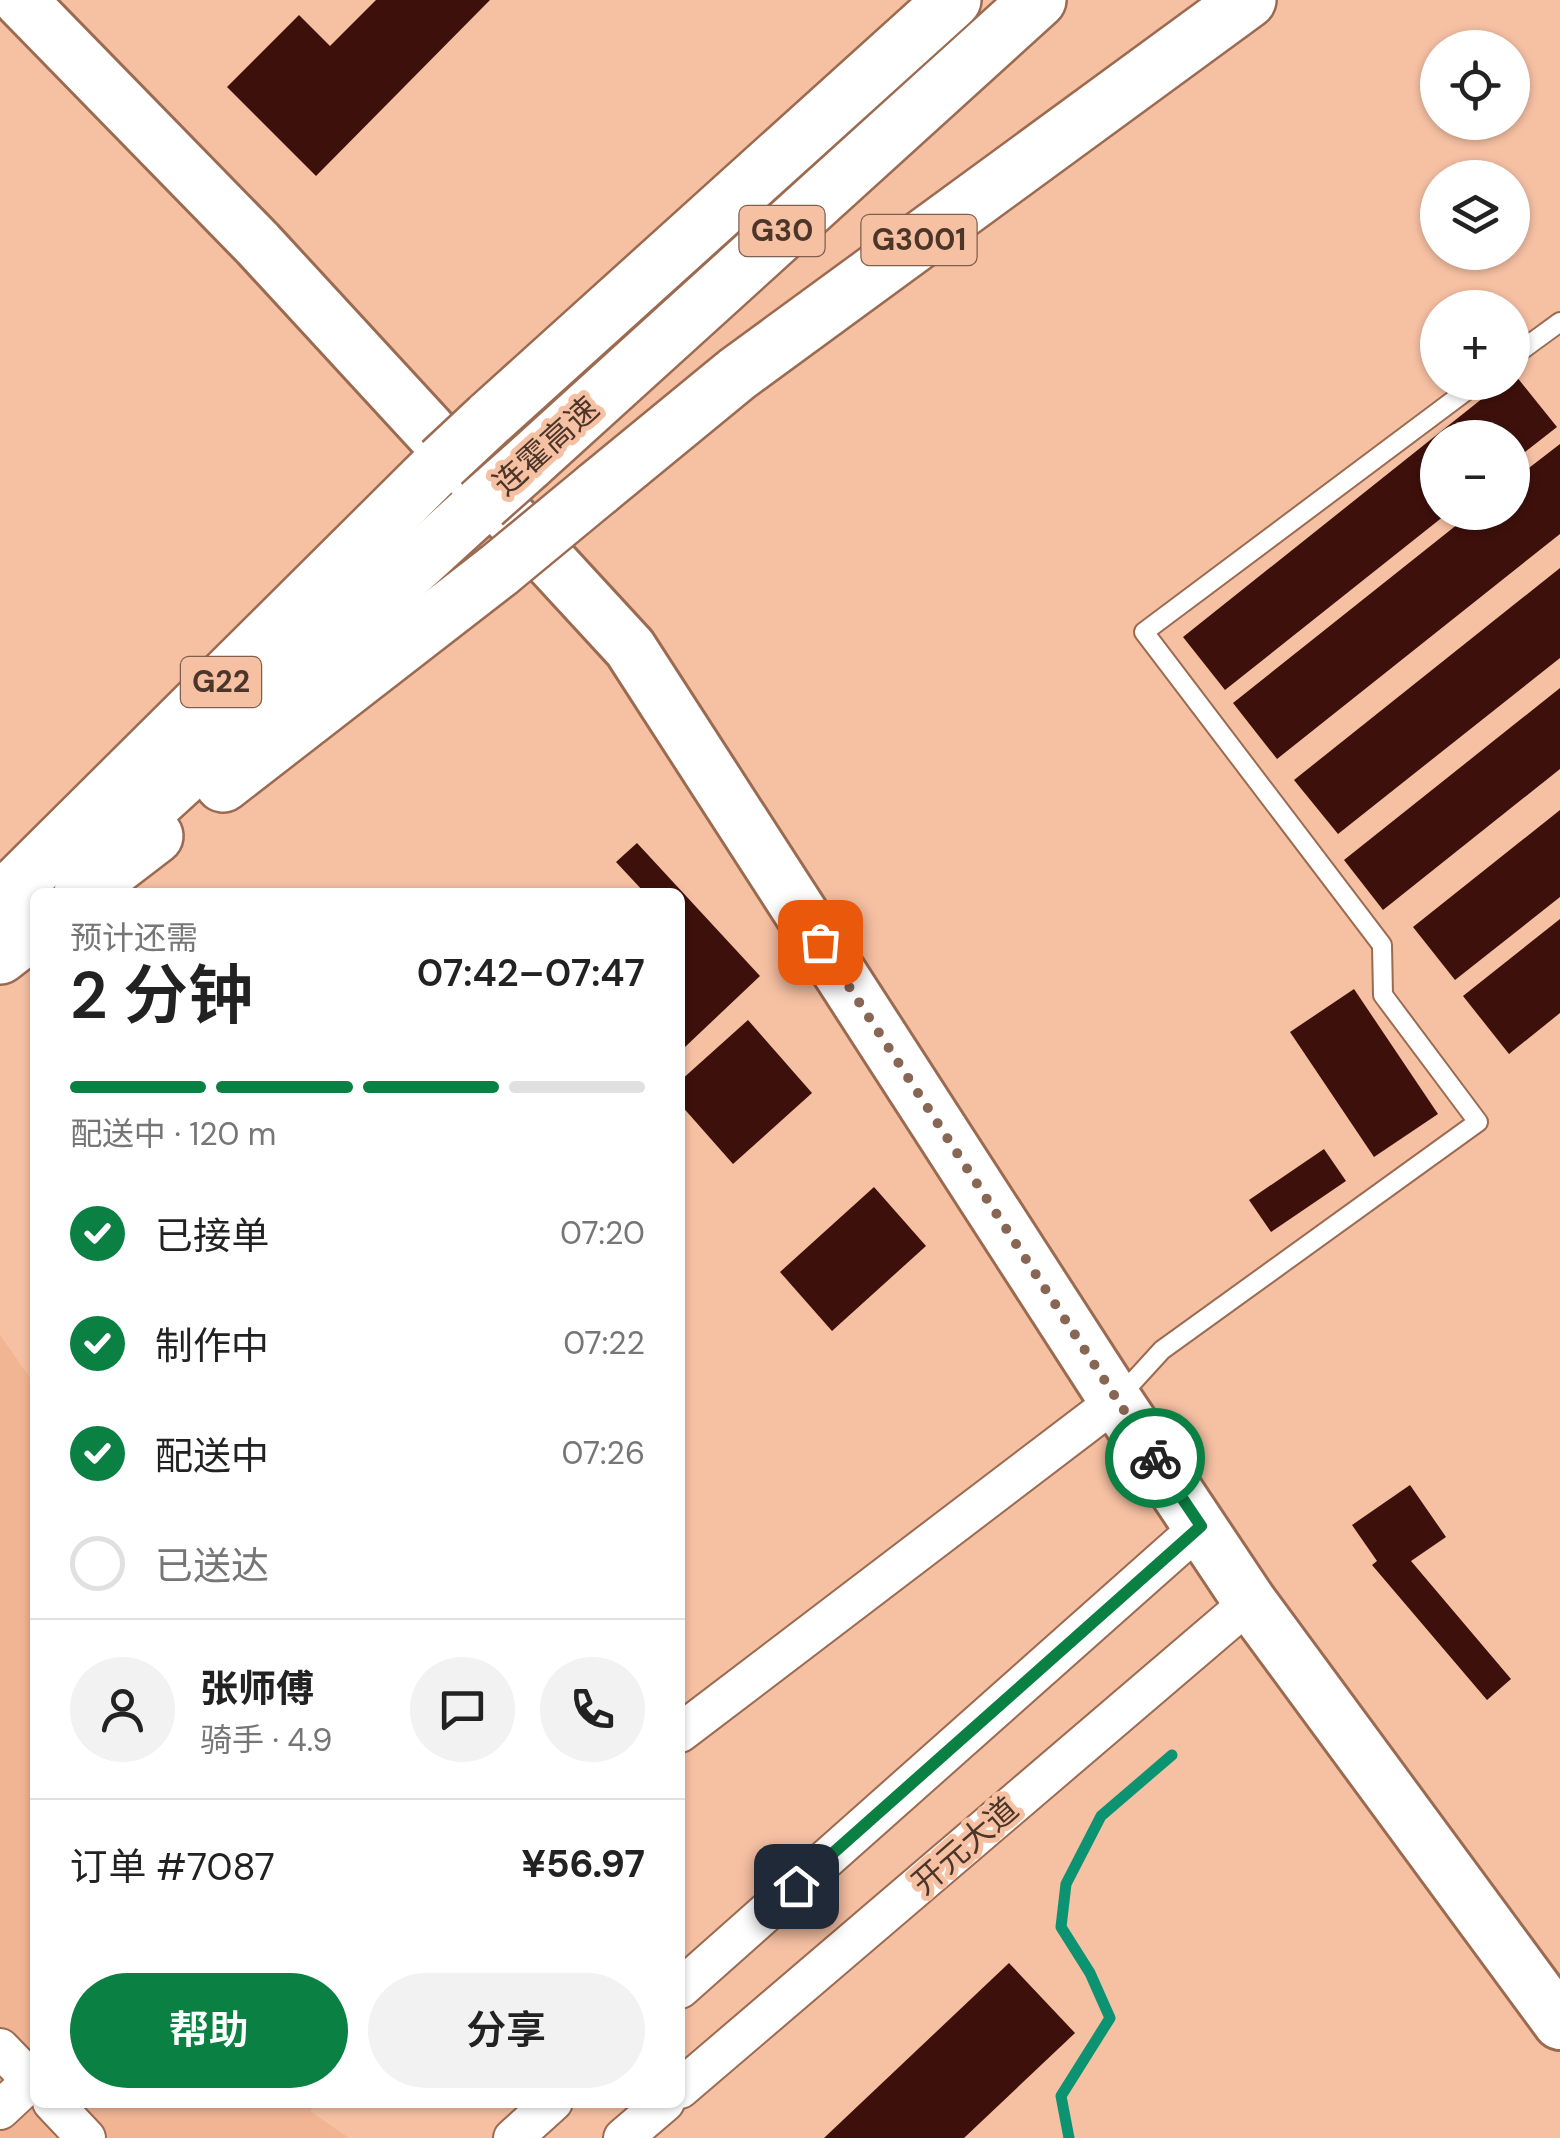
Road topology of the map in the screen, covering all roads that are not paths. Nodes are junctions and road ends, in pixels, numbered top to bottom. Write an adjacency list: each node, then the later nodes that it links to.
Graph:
1 (20, 0): 17 (street)
2 (937, 0): 6 (highway)
3 (953, 0): 6 (highway, 连霍高速)
4 (1038, 0): 10 (highway, 连霍高速 / G30, bridge)
5 (1248, 0): 11 (highway, G3001, bridge)
6 (871, 74): 12 (highway, 连霍高速 / G22, bridge)
7 (1560, 322): 8 (lane)
8 (1530, 344)
9 (1454, 400): 17 (lane)
10 (60, 888)
11 (87, 888)
12 (0, 902)
13 (30, 916): 15 (highway)
14 (30, 932): 16 (highway)
15 (0, 943)
16 (0, 956)
17 (1116, 1401): 18 (street); 20 (street)
18 (1201, 1526): 19 (street); 21 (street)
19 (1250, 1602): 22 (street); 25 (street, 开元大道)
20 (685, 1730)
21 (685, 1985)
22 (1560, 2023)
23 (0, 2048): 24 (street)
24 (30, 2079)
25 (685, 2085)
26 (30, 2094): 29 (street)
27 (58, 2108): 30 (street)
28 (658, 2108): 31 (street)
29 (0, 2110)
30 (86, 2138)
31 (623, 2138)

